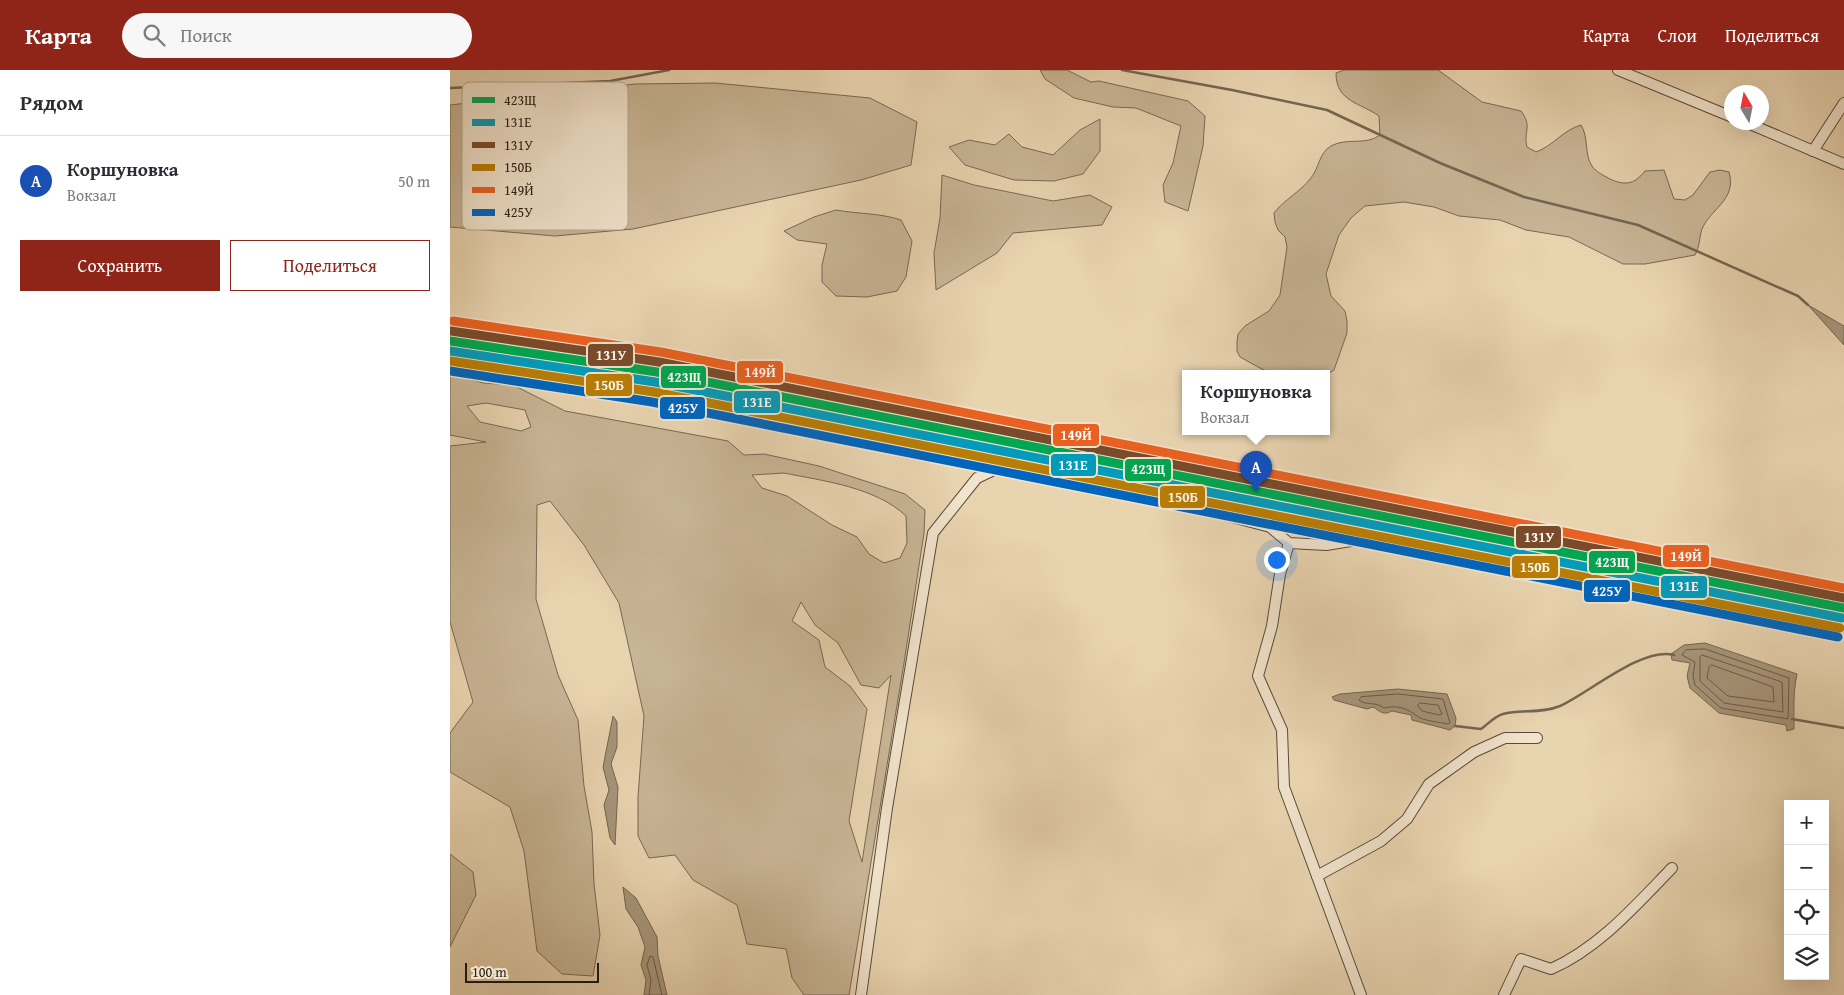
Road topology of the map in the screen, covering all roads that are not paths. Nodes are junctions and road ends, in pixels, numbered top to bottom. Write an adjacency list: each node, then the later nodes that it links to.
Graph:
1 (1618, 70): 3 (street)
2 (1844, 103): 5 (street)
3 (1724, 114)
4 (1765, 130): 5 (street)
5 (1813, 150): 6 (street)
6 (1844, 164)
7 (1289, 543): 8 (street); 11 (street); 12 (street)
8 (1799, 610)
9 (1537, 738): 11 (street)
10 (1672, 868): 14 (street)
11 (1317, 876): 13 (street)
12 (861, 995)
13 (1361, 995)
14 (1504, 995)

